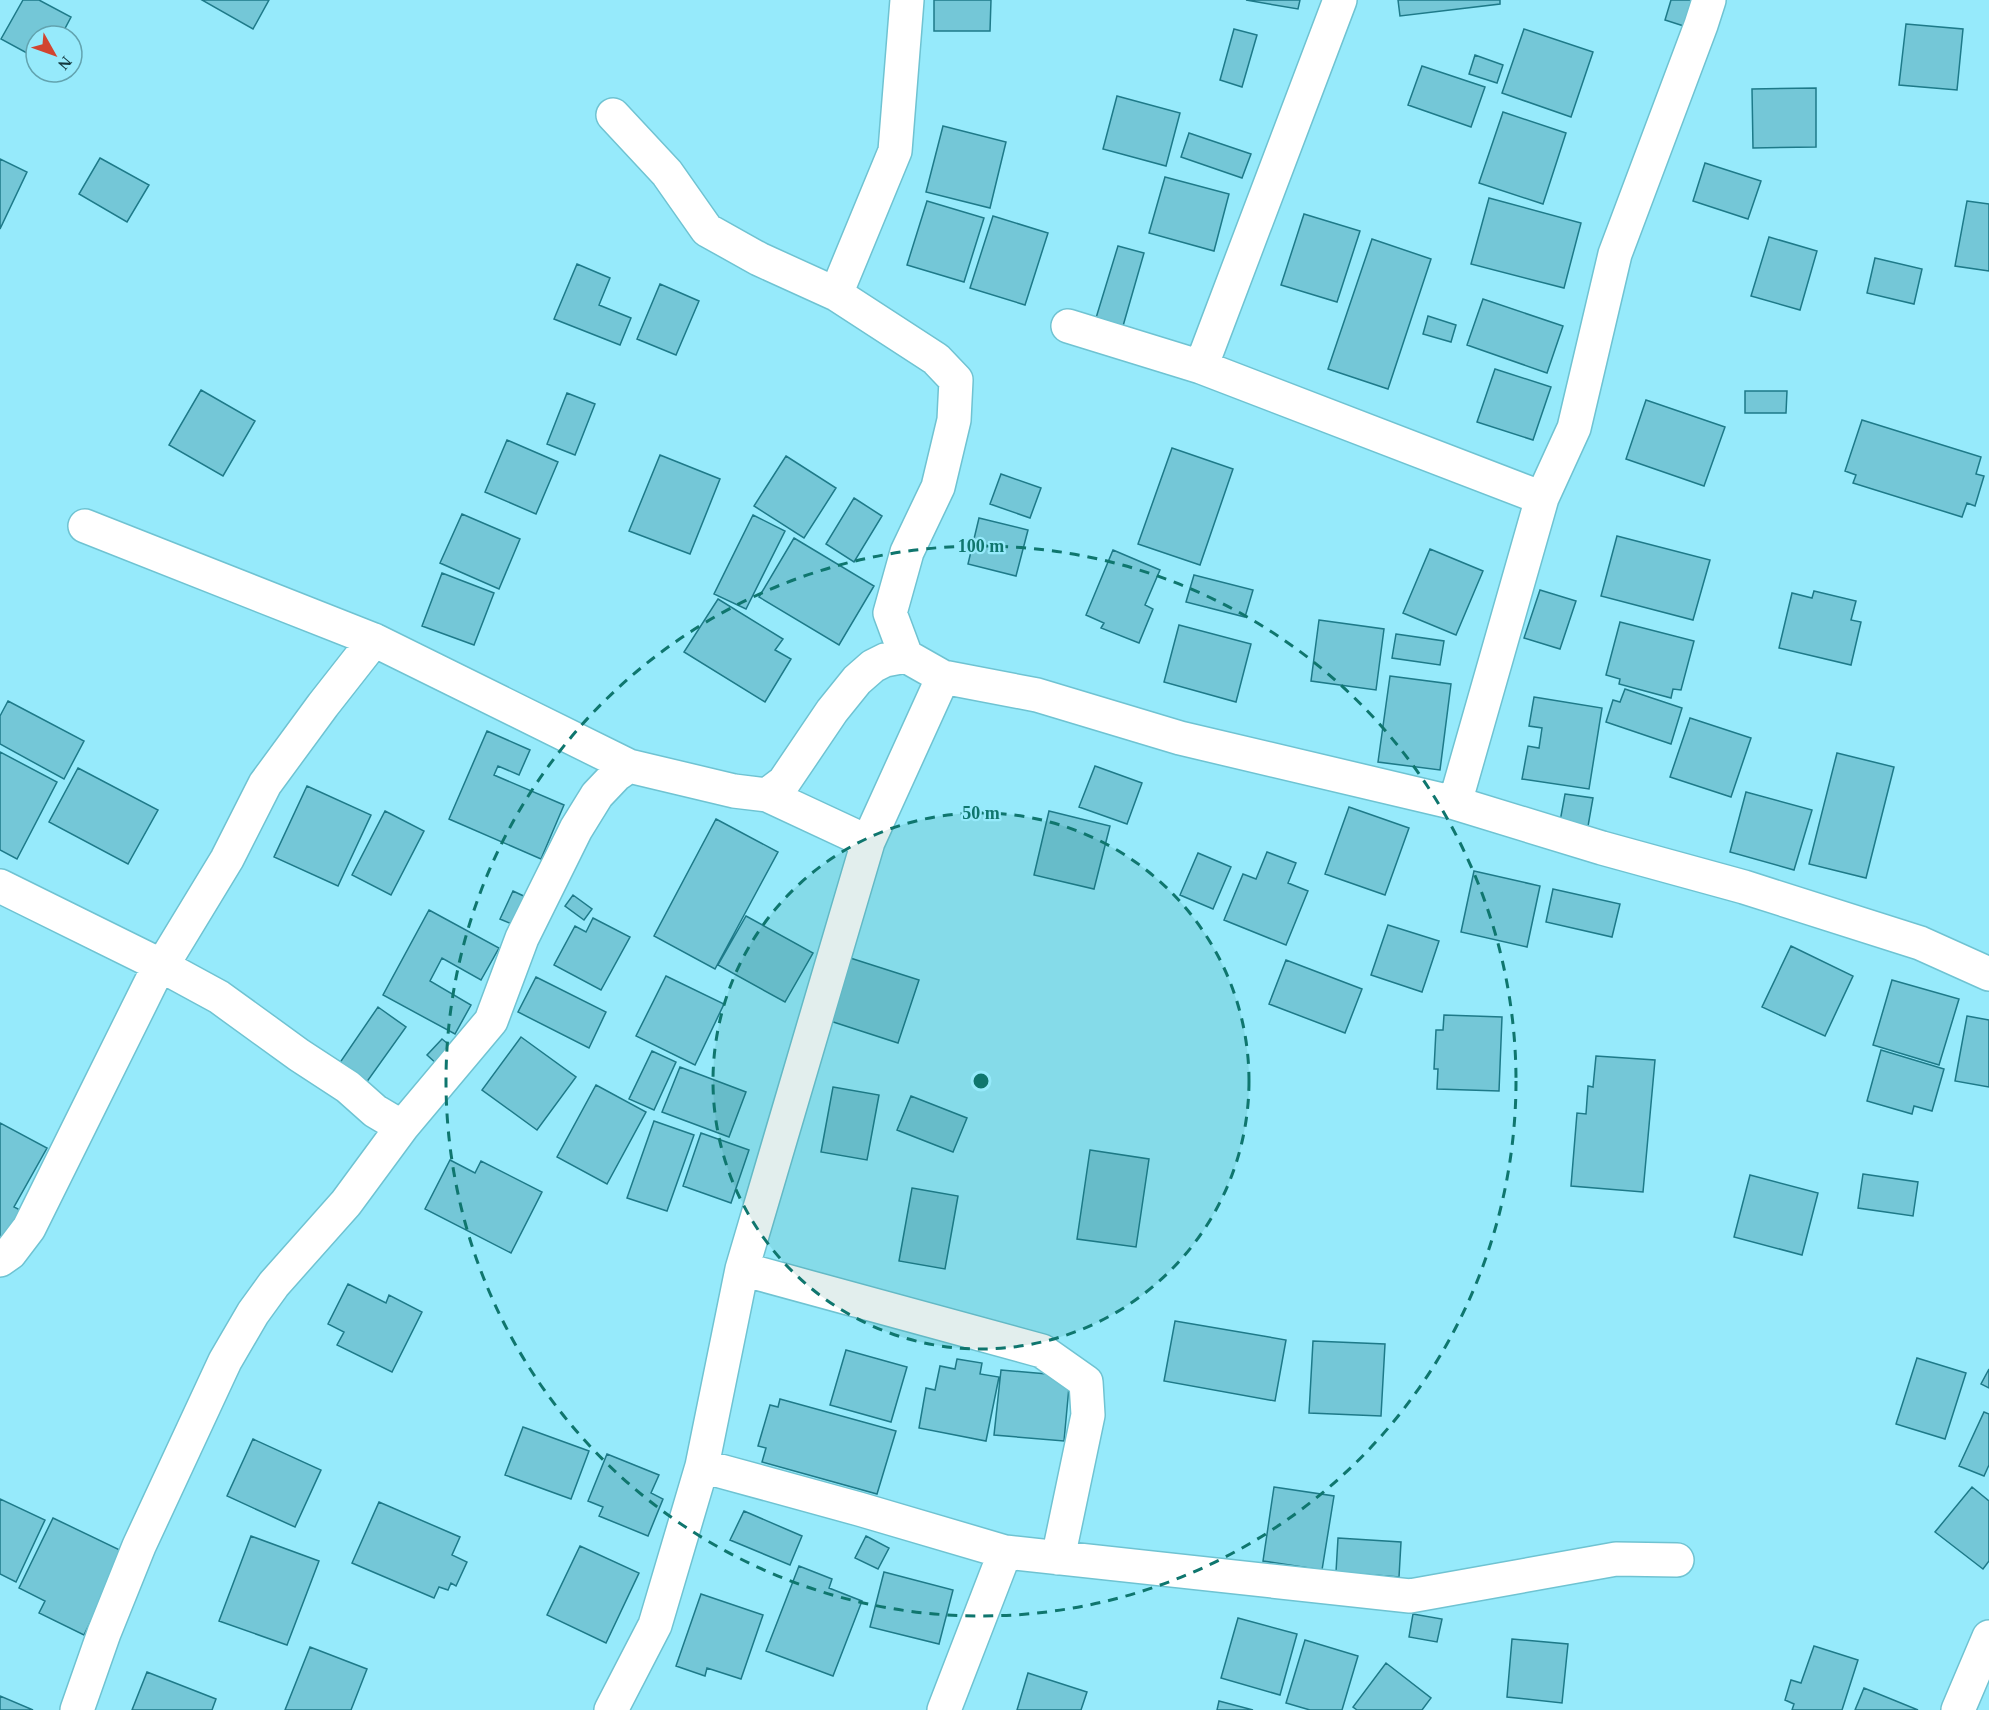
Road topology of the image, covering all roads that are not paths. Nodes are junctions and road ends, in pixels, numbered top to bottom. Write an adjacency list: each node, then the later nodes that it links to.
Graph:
1 (907, 0): 5 (street)
2 (1340, 0): 7 (street)
3 (1709, 0): 8 (street)
4 (613, 115): 5 (street)
5 (836, 294): 11 (street)
6 (1068, 326): 7 (street)
7 (1201, 368): 8 (street)
8 (1542, 498): 15 (street)
9 (85, 526): 10 (street)
10 (374, 640): 13 (street); 18 (street)
11 (906, 656): 12 (street); 14 (street)
12 (943, 677): 15 (street); 16 (street)
13 (629, 766): 14 (street); 20 (street)
14 (767, 795): 16 (street)
15 (1455, 803): 19 (street)
16 (868, 842): 22 (street)
17 (0, 886): 18 (street)
18 (162, 966): 20 (street); 21 (street)
19 (1989, 974)
20 (402, 1127): 28 (street)
21 (0, 1260)
22 (742, 1269): 23 (street); 25 (street)
23 (702, 1466): 24 (street); 29 (street)
24 (1005, 1552): 25 (street); 30 (street)
25 (1058, 1558): 26 (street)
26 (1677, 1560)
27 (1989, 1637): 31 (street)
28 (77, 1710)
29 (611, 1710)
30 (944, 1710)
31 (1958, 1710)

